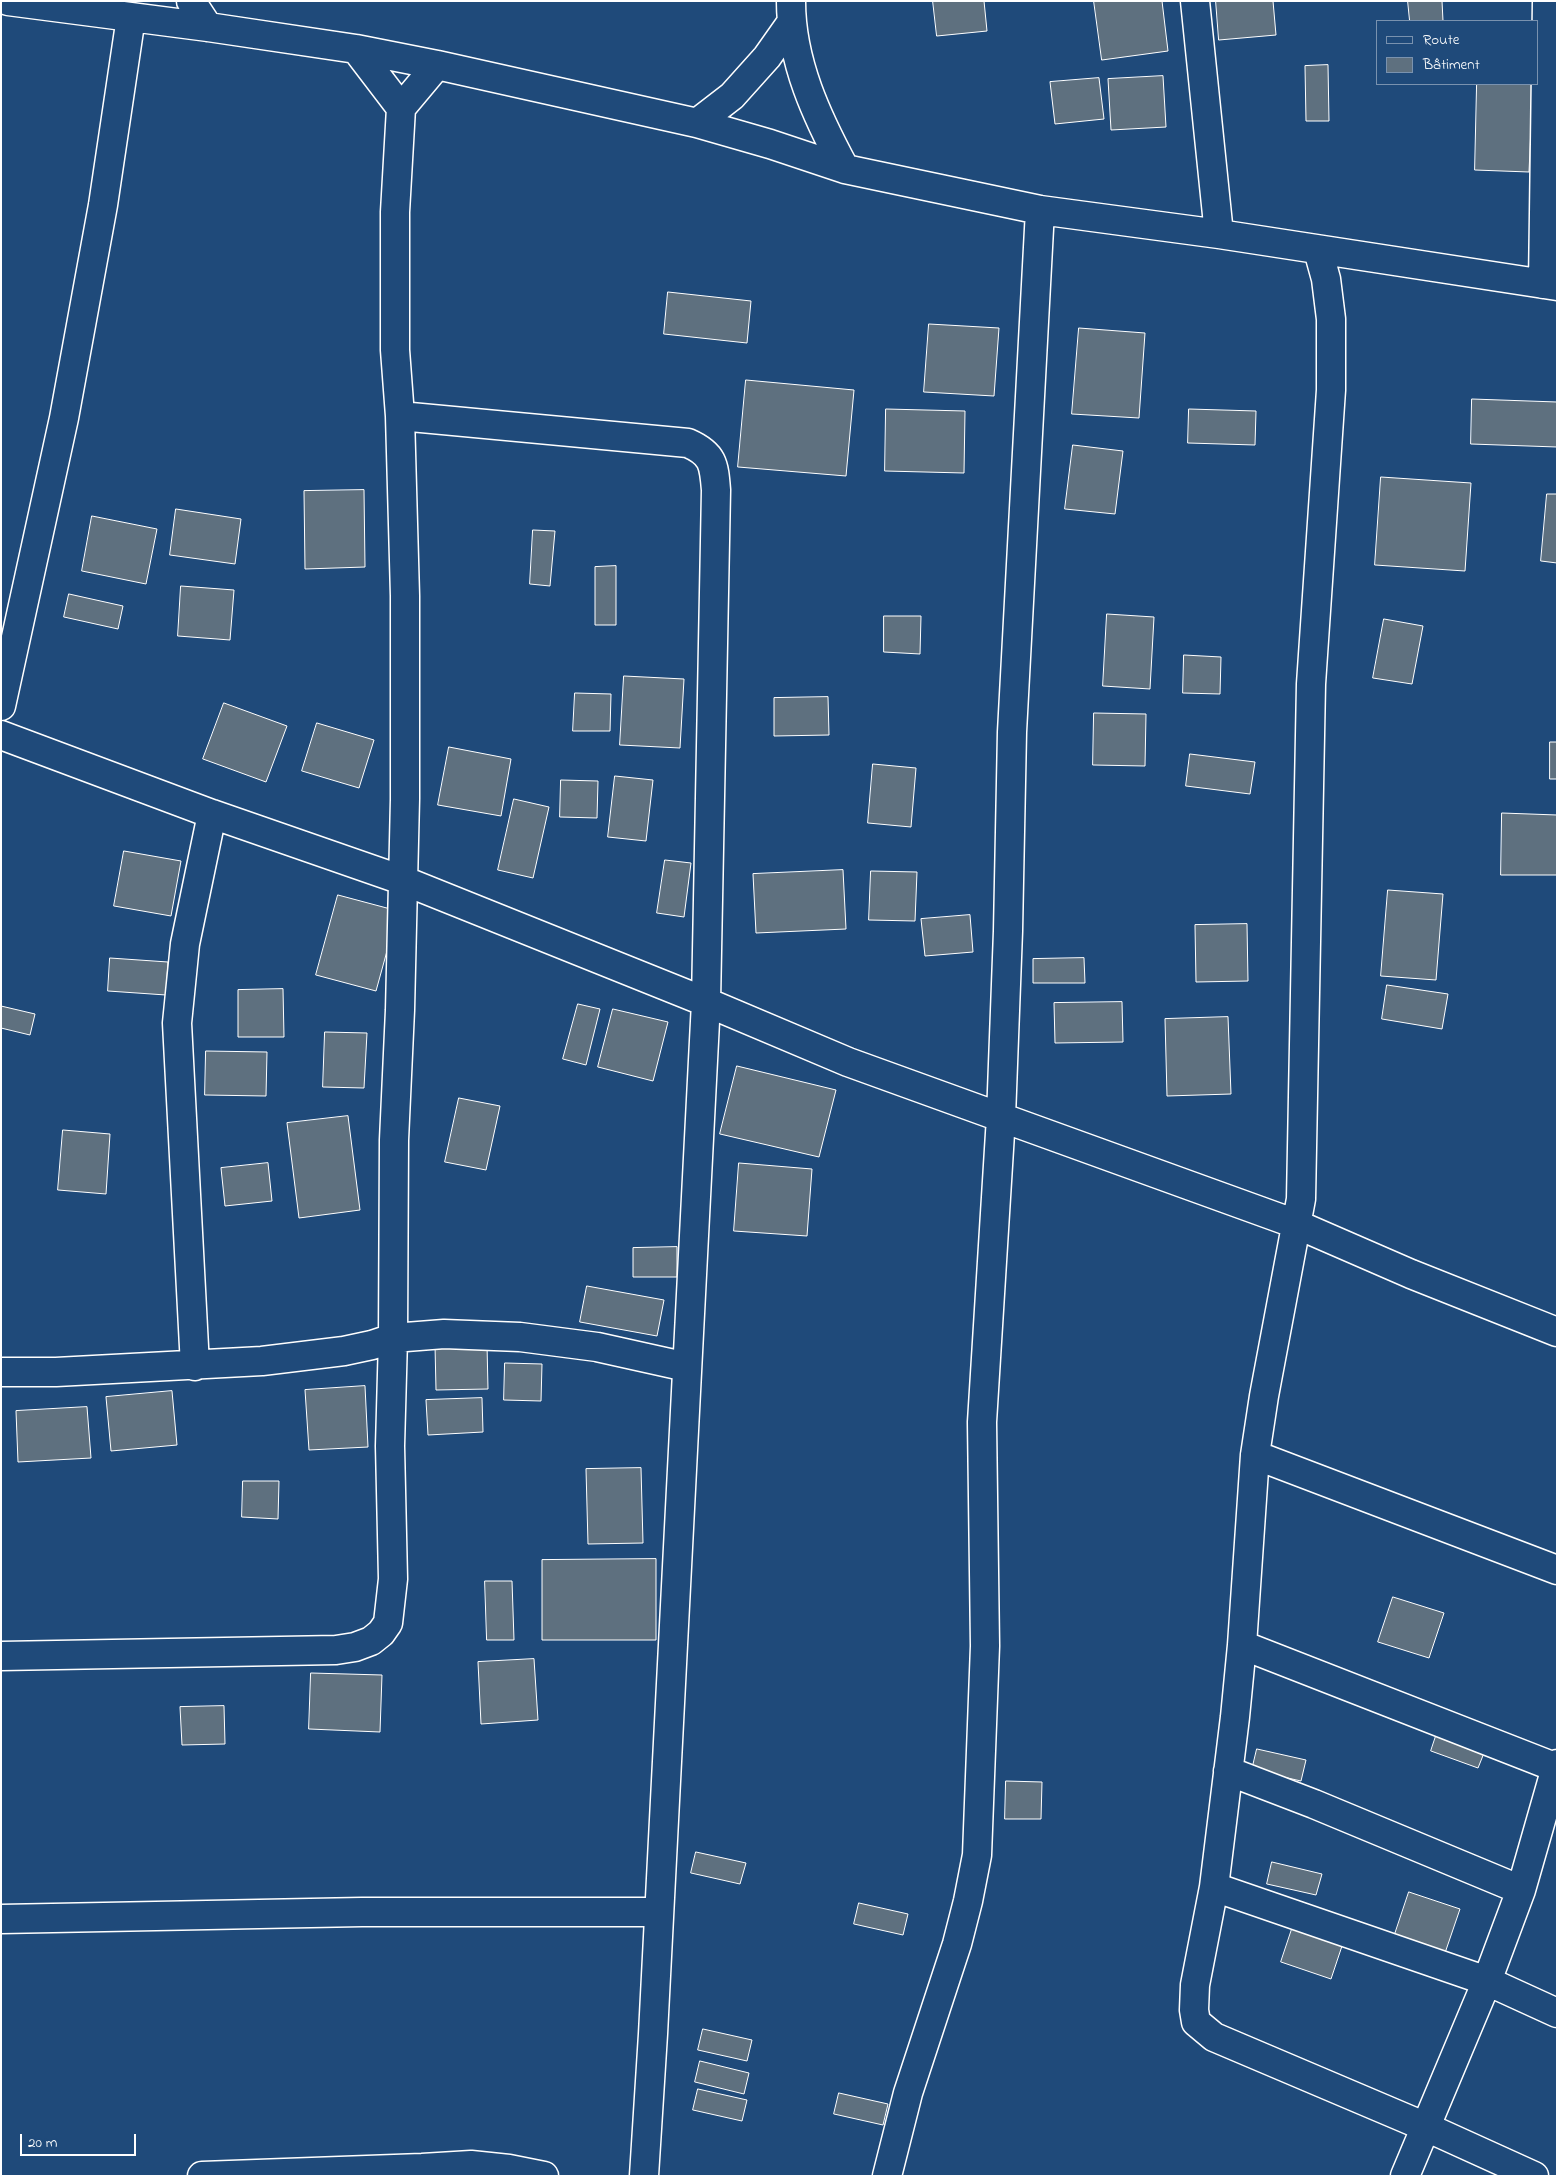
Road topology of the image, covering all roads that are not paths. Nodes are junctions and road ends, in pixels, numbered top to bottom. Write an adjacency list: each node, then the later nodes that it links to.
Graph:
1 (8, 1): 6 (street)
2 (191, 1): 7 (street)
3 (1195, 1): 14 (street)
4 (1547, 1): 16 (street)
5 (791, 12): 11 (street); 12 (street)
6 (131, 17): 7 (street); 18 (street)
7 (208, 27): 8 (street)
8 (356, 49): 9 (street); 10 (street)
9 (437, 65): 10 (street); 11 (street)
10 (401, 108): 17 (street)
11 (697, 123): 12 (street)
12 (845, 169): 13 (street)
13 (1040, 210): 14 (street); 23 (street)
14 (1220, 234): 15 (street)
15 (1318, 250): 16 (street); 24 (street)
16 (1550, 285)
17 (400, 416): 21 (street); 22 (street)
18 (1, 706)
19 (1, 735): 20 (street)
20 (212, 814): 21 (street); 27 (street)
21 (402, 880): 22 (street); 26 (street)
22 (706, 1002): 23 (street); 28 (street)
23 (1001, 1117): 24 (street); 46 (street)
24 (1296, 1224): 25 (street); 30 (street)
25 (1557, 1332)
26 (393, 1338): 27 (street); 28 (street); 33 (street)
27 (195, 1366): 29 (street)
28 (687, 1367): 38 (street)
29 (1, 1372)
30 (1255, 1455): 31 (street); 32 (street)
31 (1557, 1570)
32 (1242, 1645): 34 (street); 35 (street)
33 (1, 1656)
34 (1556, 1766): 37 (street)
35 (1228, 1771): 36 (street); 37 (street)
36 (1214, 1887): 40 (street); 42 (street)
37 (1521, 1890): 40 (street)
38 (658, 1912): 39 (street); 45 (street)
39 (1, 1919)
40 (1487, 1981): 41 (street); 42 (street)
41 (1557, 2013)
42 (1426, 2127): 47 (street); 48 (street)
43 (202, 2176): 44 (street)
44 (544, 2176)
45 (644, 2176)
46 (887, 2176)
47 (1405, 2176)
48 (1534, 2176)

